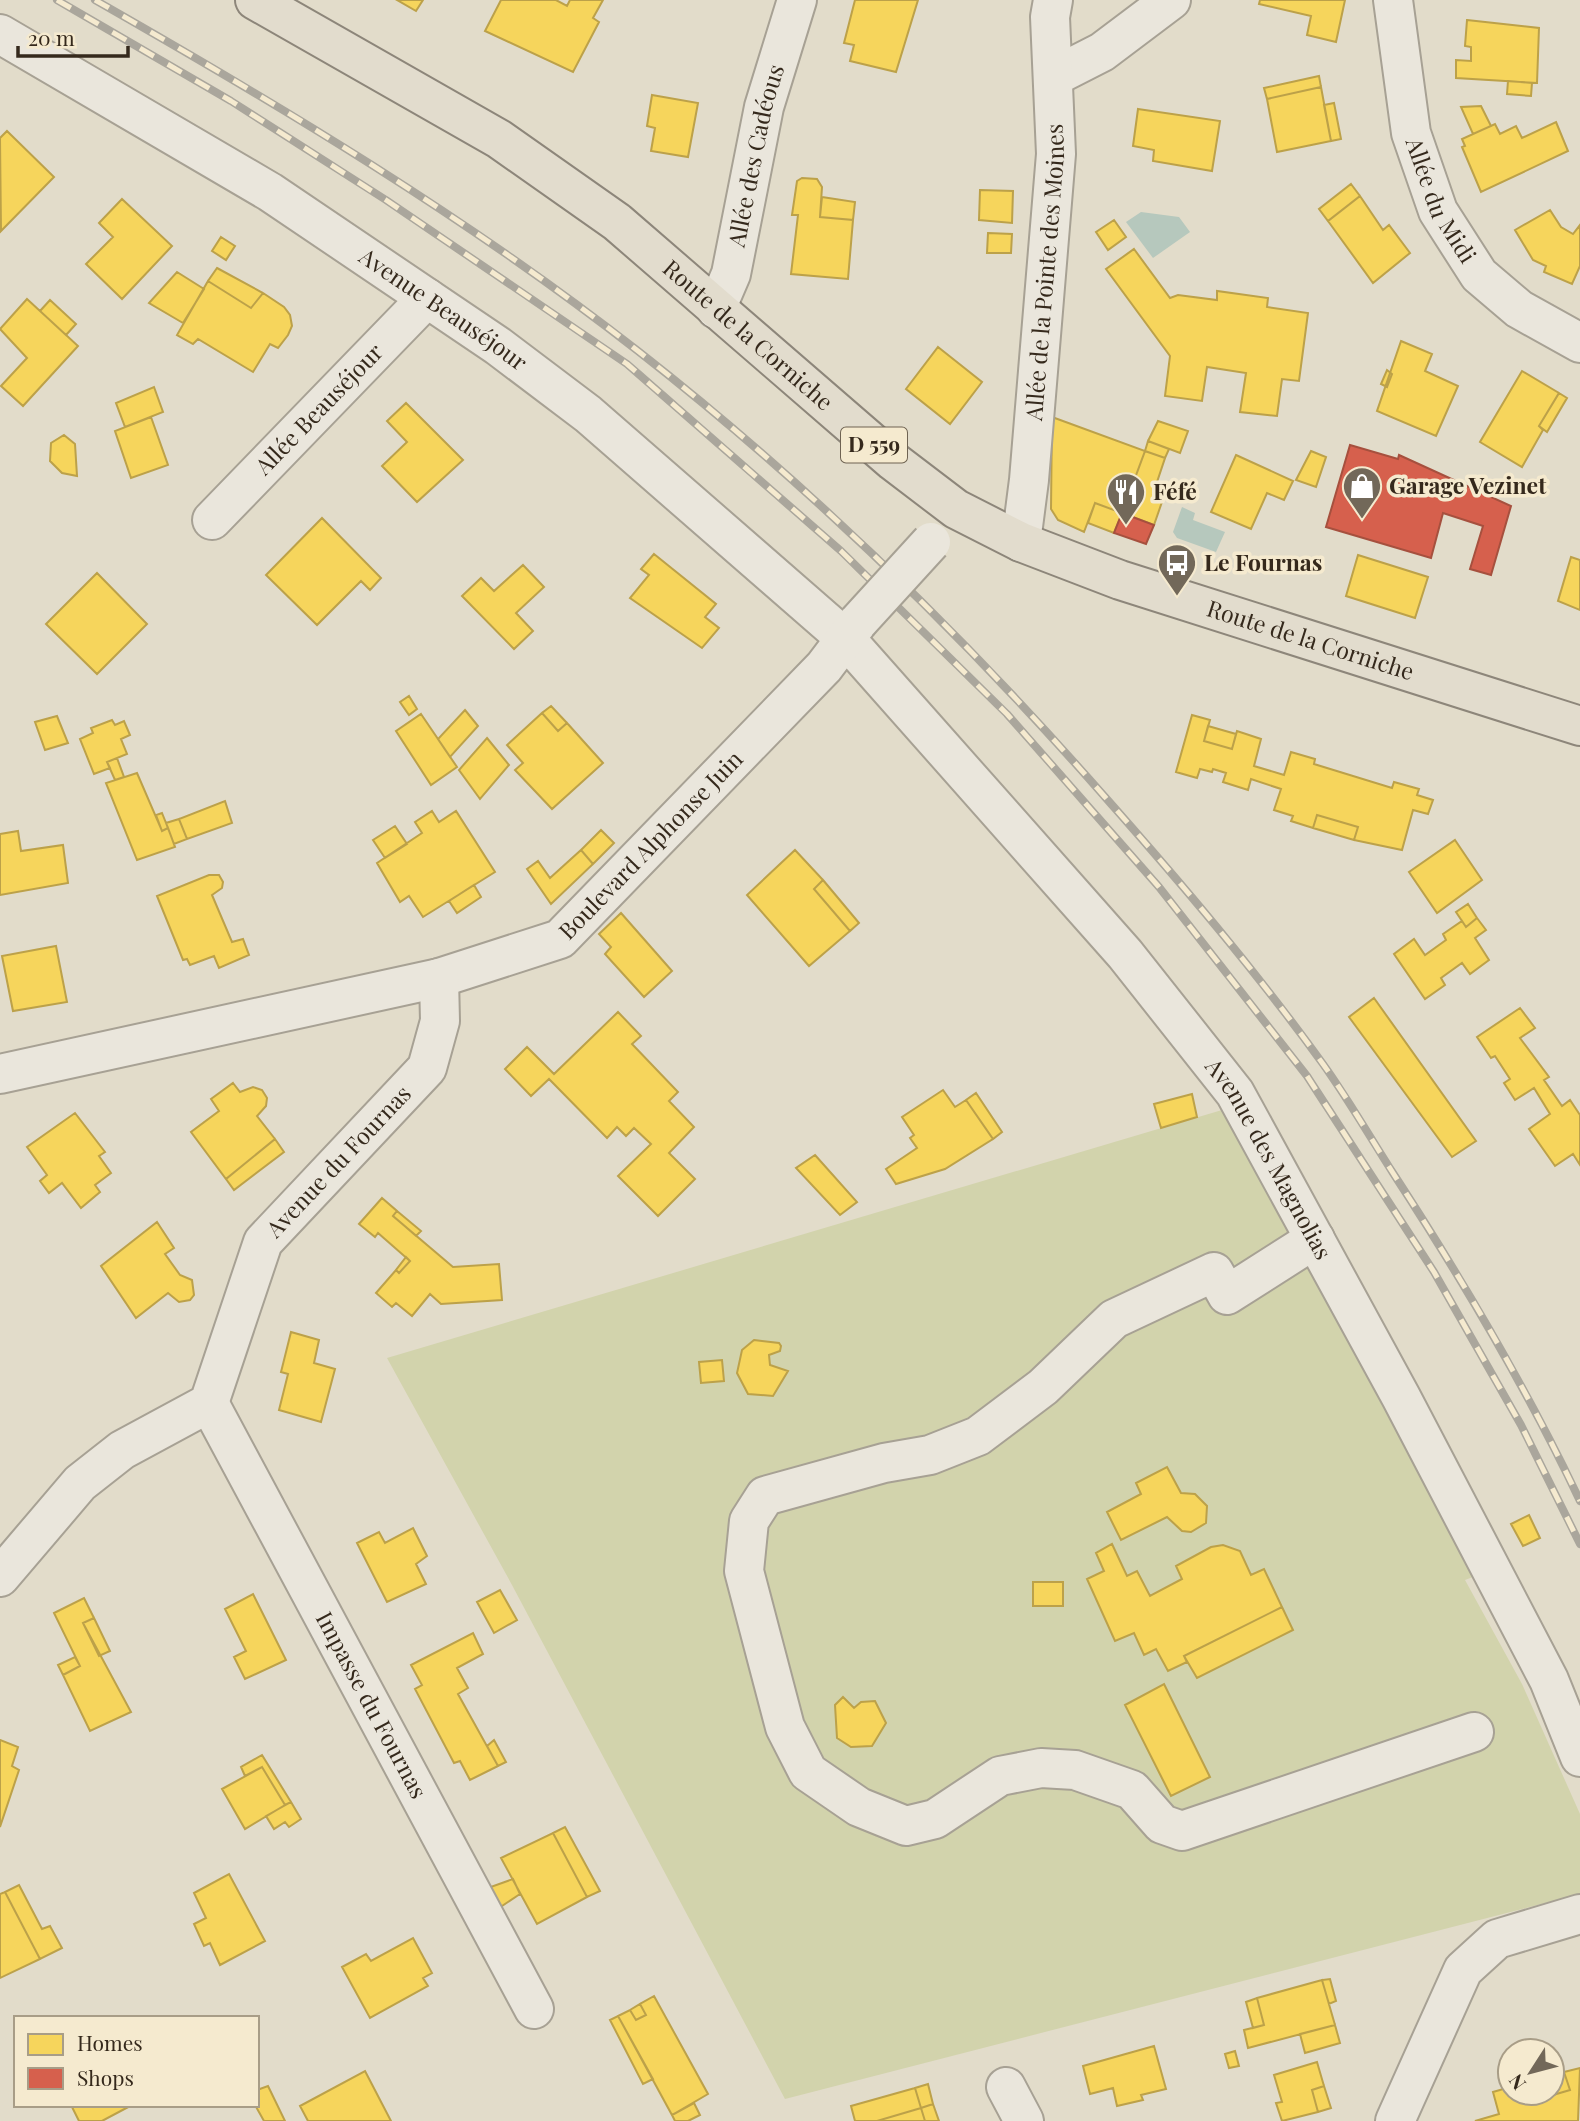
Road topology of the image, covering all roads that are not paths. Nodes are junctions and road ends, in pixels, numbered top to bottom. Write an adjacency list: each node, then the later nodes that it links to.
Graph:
1 (797, 0): 9 (street, Allée des Cadéous)
2 (1054, 0): 7 (street, Allée de la Pointe des Moines)
3 (1171, 0): 7 (street)
4 (1393, 0): 10 (street, Allée du Midi)
5 (260, 1): 9 (main road, Route de la Corniche / D 559)
6 (0, 34): 8 (street, Avenue Beauséjour)
7 (1053, 77): 13 (street, Allée de la Pointe des Moines)
8 (427, 298): 12 (street, Allée Beauséjour); 14 (street, Avenue Beauséjour)
9 (716, 309): 11 (main road, Route de la Corniche / D 559)
10 (1580, 343)
11 (956, 509): 13 (main road, Route de la Corniche / D 559); 14 (street, Boulevard Alphonse Juin, bridge)
12 (212, 520)
13 (1021, 542): 15 (main road, Route de la Corniche / D 559)
14 (852, 630): 16 (street, Boulevard Alphonse Juin); 18 (street, Avenue des Magnolias)
15 (1580, 726)
16 (439, 978): 17 (street, Boulevard Alphonse Juin); 19 (street, Avenue du Fournas)
17 (0, 1074)
18 (1315, 1239): 21 (street); 22 (street, Avenue des Magnolias)
19 (209, 1403): 20 (street); 24 (street, Impasse du Fournas)
20 (0, 1577)
21 (1474, 1732)
22 (1580, 1757)
23 (1580, 1914): 27 (street)
24 (534, 2009)
25 (1006, 2087): 26 (street)
26 (1024, 2121)
27 (1395, 2121)

